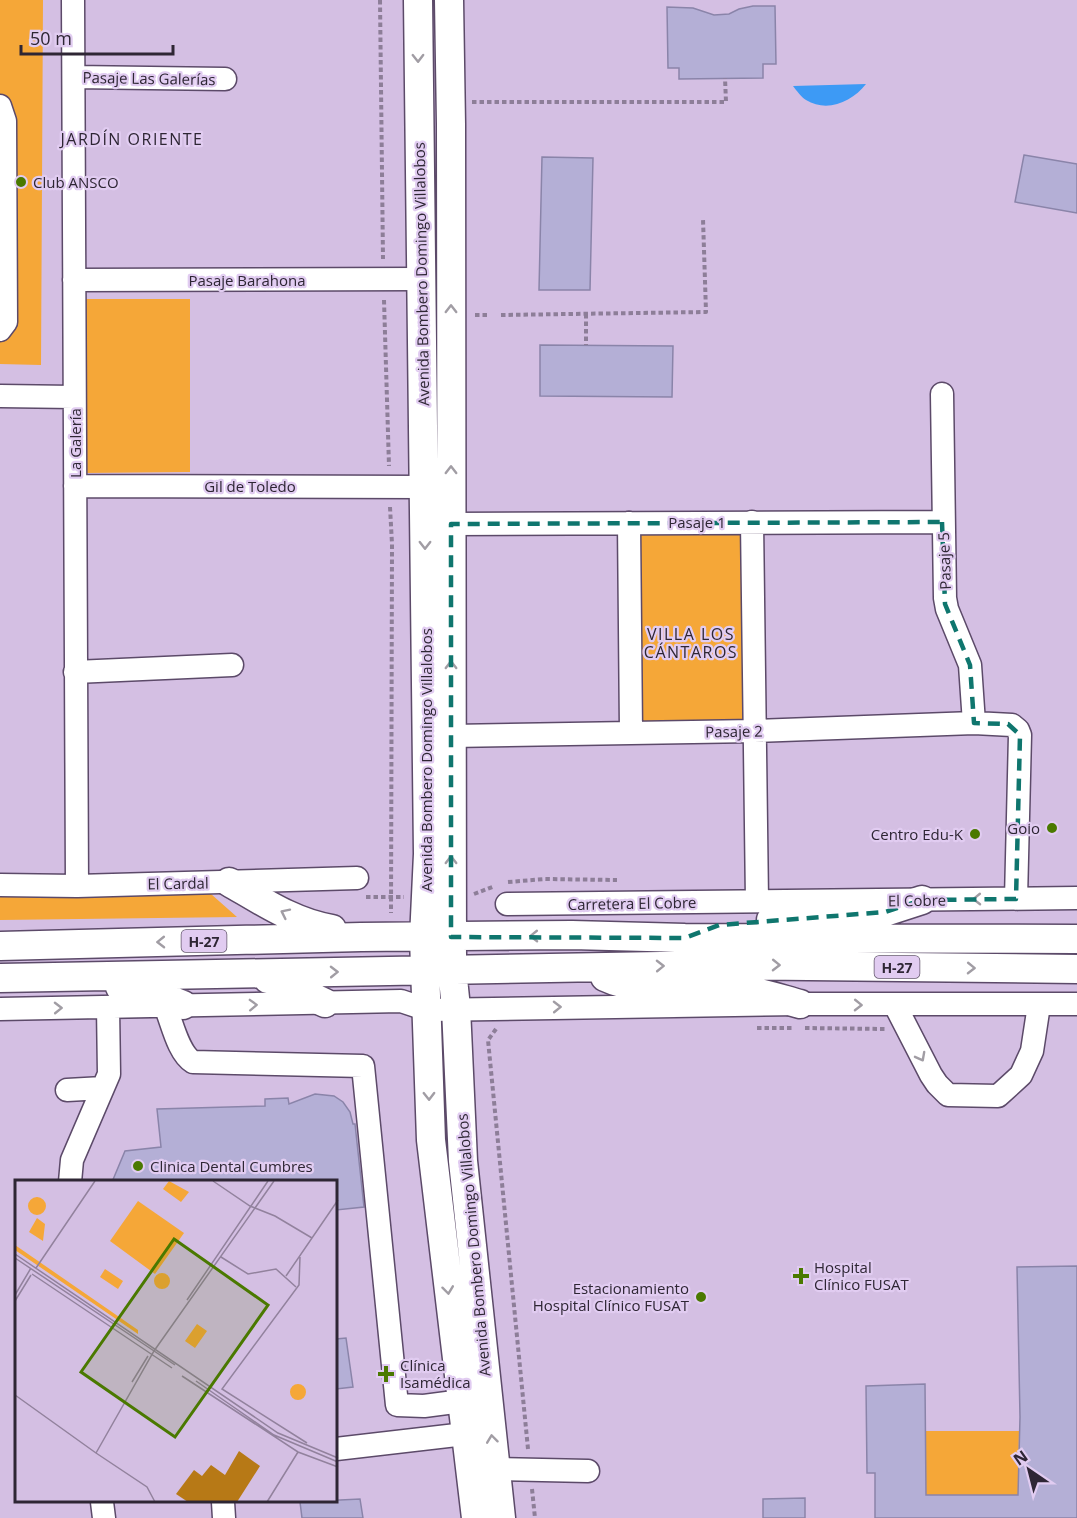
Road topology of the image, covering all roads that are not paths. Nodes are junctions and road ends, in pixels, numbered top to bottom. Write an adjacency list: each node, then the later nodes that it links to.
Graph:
1 (74, 0): 4 (street, La Galería)
2 (418, 0): 7 (main road, Avenida Bombero Domingo Villalobos, one-way to 7)
3 (449, 0): 18 (main road, Avenida Bombero Domingo Villalobos, one-way to 3)
4 (74, 78): 5 (street, Pasaje Las Galerías); 8 (street, La Galería)
5 (225, 79)
6 (0, 106): 9 (street)
7 (420, 279): 8 (street, Pasaje Barahona); 14 (main road, Avenida Bombero Domingo Villalobos)
8 (74, 280): 12 (street, La Galería)
9 (0, 330)
10 (942, 394): 16 (street, Pasaje 5)
11 (0, 396): 12 (street)
12 (74, 397): 13 (street, La Galería)
13 (75, 486): 14 (street, Gil de Toledo); 20 (street, La Galería)
14 (424, 487): 35 (main road, Avenida Bombero Domingo Villalobos, one-way to 35)
15 (752, 522): 16 (street, Pasaje 1); 17 (street, Pasaje 1); 22 (street)
16 (942, 522): 21 (street, Pasaje 5)
17 (629, 523): 18 (street, Pasaje 1); 23 (street)
18 (451, 524): 24 (main road, Avenida Bombero Domingo Villalobos, one-way to 18)
19 (232, 665): 20 (street)
20 (75, 672): 28 (street, La Galería)
21 (974, 723): 22 (street, Pasaje 2); 30 (street, Pasaje 2)
22 (754, 731): 23 (street, Pasaje 2); 32 (street)
23 (631, 732): 24 (street, Pasaje 2)
24 (452, 736): 35 (main road, Avenida Bombero Domingo Villalobos, one-way to 24)
25 (357, 878): 26 (street, El Cardal)
26 (229, 882): 28 (street, El Cardal); 34 (main road, one-way to 26)
27 (0, 885): 28 (street, El Cardal)
28 (77, 886)
29 (1077, 898): 30 (street, El Cobre)
30 (1016, 899): 31 (street, El Cobre, one-way to 31)
31 (922, 900): 32 (street, El Cobre); 36 (main road)
32 (758, 901): 33 (street, Carretera El Cobre)
33 (507, 904)
34 (361, 937): 35 (main road, H-27); 38 (main road, H-27, one-way to 38)
35 (438, 937): 36 (main road, H-27, one-way to 35); 41 (main road, Avenida Bombero Domingo Villalobos)
36 (685, 938): 37 (main road, H-27)
37 (1077, 939)
38 (0, 946)
39 (584, 967): 40 (main road, H-27, one-way to 40); 41 (main road, H-27); 47 (main road)
40 (1077, 969)
41 (438, 970): 42 (main road, H-27, one-way to 41); 53 (main road, Avenida Bombero Domingo Villalobos); 55 (main road, Avenida Bombero Domingo Villalobos)
42 (243, 974): 43 (main road, H-27); 46 (main road)
43 (60, 977): 44 (main road, H-27); 45 (main road); 49 (main road)
44 (0, 978)
45 (0, 992)
46 (325, 1003): 49 (street, one-way to 46); 55 (street)
47 (800, 1004): 50 (street, one-way to 50); 53 (street, one-way to 47)
48 (1077, 1004): 51 (street)
49 (174, 1005): 52 (street); 59 (street)
50 (895, 1005): 51 (street); 51 (street, one-way to 51)
51 (1039, 1005)
52 (108, 1008): 54 (street, one-way to 52); 56 (street)
53 (456, 1008): 55 (street); 59 (main road, Avenida Bombero Domingo Villalobos)
54 (0, 1009)
55 (428, 1010): 59 (main road, Avenida Bombero Domingo Villalobos, one-way to 59)
56 (103, 1088): 57 (street); 58 (street)
57 (67, 1090)
58 (70, 1180)
59 (475, 1400): 60 (main road, Avenida Bombero Domingo Villalobos); 62 (main road, Avenida Bombero Domingo Villalobos, one-way to 59)
60 (465, 1434): 61 (street); 68 (main road, Avenida Bombero Domingo Villalobos)
61 (338, 1449)
62 (496, 1468): 63 (street); 69 (main road, Avenida Bombero Domingo Villalobos)
63 (588, 1471)
64 (102, 1503): 66 (street)
65 (223, 1503): 67 (street)
66 (104, 1518)
67 (224, 1518)
68 (476, 1518)
69 (501, 1518)

